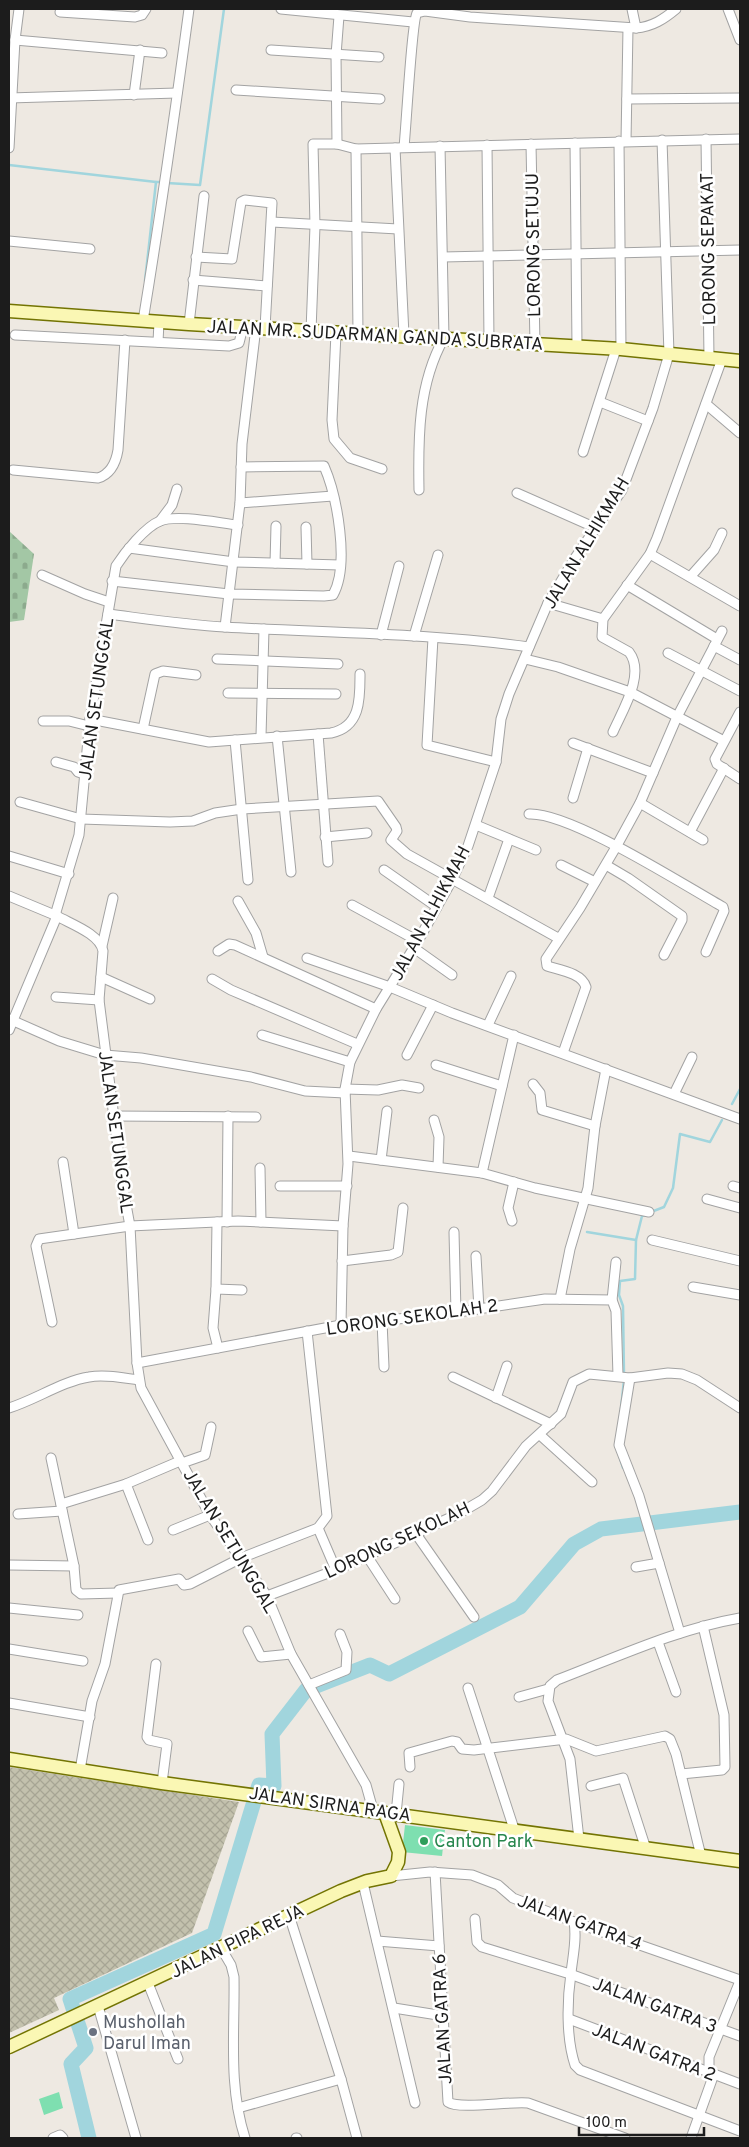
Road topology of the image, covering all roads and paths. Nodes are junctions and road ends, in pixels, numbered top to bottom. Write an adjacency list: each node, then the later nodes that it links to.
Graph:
1 (19, 9): 13 (street)
2 (146, 9): 9 (street)
3 (189, 9): 21 (street)
4 (281, 9): 10 (street)
5 (632, 9): 12 (street)
6 (676, 9): 12 (street)
7 (728, 9): 14 (street)
8 (425, 10): 11 (street); 12 (street)
9 (60, 12)
10 (339, 16): 11 (street); 18 (street)
11 (413, 22): 37 (street)
12 (632, 28): 27 (street)
13 (15, 40): 15 (street); 23 (street)
14 (740, 40)
15 (140, 50): 17 (street); 22 (street)
16 (271, 50): 18 (street)
17 (162, 53)
18 (336, 55): 19 (street); 24 (street)
19 (379, 57)
20 (236, 90): 24 (street)
21 (177, 93): 22 (street); 59 (street)
22 (134, 95): 23 (street)
23 (10, 98): 38 (street)
24 (336, 98): 26 (street); 33 (street)
25 (740, 98): 27 (street)
26 (380, 99)
27 (627, 99): 31 (street)
28 (706, 139): 29 (street); 30 (street); 48 (street, LORONG SEPAKAT)
29 (740, 139)
30 (662, 140): 31 (street); 50 (street)
31 (622, 141): 32 (street); 49 (street)
32 (575, 143): 34 (street); 51 (street)
33 (337, 144): 39 (street); 42 (street)
34 (531, 144): 35 (street); 52 (street, LORONG SETUJU)
35 (487, 145): 36 (street); 53 (street)
36 (440, 146): 37 (street); 55 (street)
37 (400, 147): 39 (street); 44 (street)
38 (9, 148)
39 (356, 149): 43 (street)
40 (204, 196): 54 (street)
41 (272, 222): 42 (street); 54 (street); 57 (street)
42 (315, 226): 43 (street); 63 (street)
43 (356, 226): 44 (street); 65 (street)
44 (398, 229): 67 (street)
45 (9, 241): 46 (street)
46 (90, 249)
47 (740, 250): 48 (street)
48 (707, 251): 50 (street); 76 (street, LORONG SEPAKAT)
49 (620, 252): 50 (street); 51 (street); 74 (street)
50 (664, 252): 75 (street)
51 (575, 254): 52 (street); 73 (street)
52 (533, 255): 53 (street); 72 (street, LORONG SETUJU)
53 (488, 256): 55 (street); 70 (street)
54 (196, 257): 56 (street)
55 (442, 257): 68 (street)
56 (193, 280): 57 (street); 61 (street)
57 (267, 286): 62 (street)
58 (9, 311): 59 (street, JALAN MR. SUDARMAN GANDA SUBRATA)
59 (144, 321): 60 (street, JALAN MR. SUDARMAN GANDA SUBRATA)
60 (159, 322): 61 (street, JALAN MR. SUDARMAN GANDA SUBRATA); 71 (street)
61 (189, 324): 62 (street, JALAN MR. SUDARMAN GANDA SUBRATA)
62 (254, 327): 63 (street, JALAN MR. SUDARMAN GANDA SUBRATA); 71 (street); 83 (street)
63 (310, 332): 64 (street, JALAN MR. SUDARMAN GANDA SUBRATA)
64 (336, 333): 65 (street, JALAN MR. SUDARMAN GANDA SUBRATA); 84 (street)
65 (358, 333): 67 (street, JALAN MR. SUDARMAN GANDA SUBRATA)
66 (14, 335): 69 (street)
67 (404, 335): 68 (street, JALAN MR. SUDARMAN GANDA SUBRATA)
68 (444, 338): 70 (street, JALAN MR. SUDARMAN GANDA SUBRATA); 87 (street)
69 (125, 340): 71 (street); 85 (street)
70 (489, 341): 72 (street, JALAN MR. SUDARMAN GANDA SUBRATA)
71 (158, 342)
72 (535, 345): 73 (street, JALAN MR. SUDARMAN GANDA SUBRATA)
73 (577, 348): 74 (street, JALAN MR. SUDARMAN GANDA SUBRATA)
74 (619, 349): 75 (street, JALAN MR. SUDARMAN GANDA SUBRATA); 78 (street)
75 (670, 354): 76 (street, JALAN MR. SUDARMAN GANDA SUBRATA); 80 (street, JALAN ALHIKMAH)
76 (716, 359): 77 (street, JALAN MR. SUDARMAN GANDA SUBRATA); 79 (street)
77 (740, 361)
78 (600, 402): 80 (street); 82 (street)
79 (706, 404): 81 (street); 98 (street)
80 (648, 421): 95 (street, JALAN ALHIKMAH)
81 (740, 433)
82 (583, 452)
83 (241, 467): 89 (street); 90 (street)
84 (382, 469)
85 (13, 470)
86 (177, 489): 91 (street, JALAN SETUNGGAL)
87 (419, 490)
88 (517, 493): 95 (street)
89 (333, 496): 90 (street); 103 (street)
90 (240, 503): 92 (street)
91 (160, 521): 92 (street); 97 (street, JALAN SETUNGGAL)
92 (238, 526): 100 (street)
93 (276, 526): 101 (street)
94 (306, 527): 102 (street)
95 (596, 528): 111 (street, JALAN ALHIKMAH)
96 (722, 533): 106 (street)
97 (129, 548): 100 (street); 107 (street, JALAN SETUNGGAL)
98 (650, 554): 106 (street); 108 (street)
99 (438, 555): 119 (street)
100 (234, 562): 101 (street); 109 (street)
101 (275, 563): 102 (street)
102 (307, 564): 103 (street)
103 (340, 565): 109 (street)
104 (399, 566): 118 (street)
105 (42, 574): 110 (street)
106 (690, 577): 112 (street)
107 (112, 581): 109 (street); 110 (street, JALAN SETUNGGAL)
108 (627, 585): 114 (street); 121 (street)
109 (229, 594): 115 (street)
110 (109, 602): 113 (street, JALAN SETUNGGAL)
111 (548, 603): 114 (street); 122 (street, JALAN ALHIKMAH)
112 (740, 606)
113 (108, 614): 115 (street); 140 (street, JALAN SETUNGGAL)
114 (603, 619): 134 (street)
115 (225, 627): 116 (street)
116 (264, 629): 118 (street); 126 (street)
117 (722, 631): 121 (street)
118 (381, 635): 119 (street)
119 (414, 636): 120 (street)
120 (433, 638): 122 (street); 151 (street)
121 (715, 643): 127 (street); 129 (street)
122 (529, 647): 125 (street, JALAN ALHIKMAH)
123 (668, 653): 129 (street)
124 (217, 659): 126 (street)
125 (525, 659): 134 (street); 151 (street, JALAN ALHIKMAH)
126 (263, 660): 128 (street); 133 (street)
127 (740, 660)
128 (338, 664)
129 (701, 670): 132 (street); 138 (street)
130 (360, 674): 143 (street)
131 (196, 675): 141 (street)
132 (740, 690)
133 (262, 692): 135 (street); 136 (street); 144 (street)
134 (630, 692): 138 (street); 142 (street)
135 (228, 693)
136 (336, 694)
137 (740, 712): 147 (street)
138 (677, 717): 147 (street); 153 (street)
139 (43, 721): 140 (street)
140 (89, 723): 141 (street); 154 (street, JALAN SETUNGGAL)
141 (143, 729): 146 (street)
142 (614, 732)
143 (318, 734): 145 (street); 159 (street)
144 (261, 736): 145 (street); 146 (street)
145 (277, 736): 160 (street)
146 (235, 740): 161 (street)
147 (724, 741): 152 (street)
148 (573, 743): 149 (street)
149 (588, 748): 153 (street); 156 (street)
150 (56, 762): 154 (street)
151 (496, 762): 164 (street, JALAN ALHIKMAH)
152 (724, 768): 155 (street); 165 (street)
153 (653, 773): 158 (street)
154 (84, 774): 163 (street, JALAN SETUNGGAL)
155 (740, 778)
156 (573, 798)
157 (20, 802): 163 (street)
158 (640, 803): 165 (street); 170 (street)
159 (323, 804): 160 (street); 167 (street); 180 (street)
160 (285, 807): 161 (street); 177 (street)
161 (242, 809): 163 (street); 179 (street)
162 (529, 814): 170 (street)
163 (81, 819): 178 (street, JALAN SETUNGGAL)
164 (476, 825): 168 (street); 180 (street, JALAN ALHIKMAH)
165 (690, 832): 169 (street)
166 (368, 833): 167 (street)
167 (325, 837): 173 (street)
168 (510, 840): 171 (street); 184 (street)
169 (703, 840)
170 (616, 847): 175 (street); 193 (street)
171 (536, 850)
172 (9, 856): 178 (street)
173 (328, 862)
174 (561, 865): 181 (street)
175 (606, 865): 181 (street); 194 (street)
176 (384, 870): 187 (street)
177 (291, 872)
178 (69, 874): 188 (street, JALAN SETUNGGAL)
179 (248, 880)
180 (452, 880): 184 (street); 187 (street, JALAN ALHIKMAH)
181 (595, 882): 189 (street)
182 (9, 896): 188 (street)
183 (113, 898): 191 (street, JALAN SETUNGGAL)
184 (488, 898): 189 (street)
185 (238, 901): 195 (street)
186 (352, 904): 190 (street)
187 (437, 907): 190 (street, JALAN ALHIKMAH)
188 (57, 916): 191 (street); 207 (street, JALAN SETUNGGAL)
189 (558, 938): 213 (street)
190 (416, 944): 197 (street); 201 (street, JALAN ALHIKMAH)
191 (102, 946): 199 (street, JALAN SETUNGGAL)
192 (218, 951): 195 (street)
193 (706, 952)
194 (664, 955)
195 (263, 957): 206 (street)
196 (306, 958): 201 (street)
197 (452, 975)
198 (511, 976): 208 (street)
199 (100, 977): 203 (street); 204 (street, JALAN SETUNGGAL)
200 (212, 979): 212 (street)
201 (390, 987): 205 (street); 206 (street, JALAN ALHIKMAH)
202 (56, 997): 204 (street)
203 (150, 999)
204 (99, 1000): 214 (street, JALAN SETUNGGAL)
205 (433, 1005): 208 (street); 215 (street)
206 (376, 1009): 212 (street, JALAN ALHIKMAH)
207 (11, 1021): 209 (street, JALAN SETUNGGAL); 214 (street)
208 (488, 1025): 211 (street)
209 (9, 1030)
210 (262, 1035): 217 (street)
211 (514, 1035): 213 (street); 221 (street)
212 (357, 1044): 217 (street, JALAN ALHIKMAH)
213 (563, 1053): 219 (street)
214 (105, 1055): 223 (street); 226 (street, JALAN SETUNGGAL)
215 (407, 1055)
216 (692, 1057): 224 (street)
217 (350, 1062): 223 (street, JALAN ALHIKMAH)
218 (436, 1065): 221 (street)
219 (606, 1069): 224 (street); 231 (street)
220 (533, 1084): 231 (street)
221 (502, 1086): 237 (street)
222 (419, 1088): 223 (street)
223 (345, 1091): 232 (street, JALAN ALHIKMAH)
224 (674, 1094): 229 (street)
225 (387, 1111): 233 (street)
226 (113, 1116): 227 (street); 250 (street, JALAN SETUNGGAL)
227 (228, 1116): 228 (street); 248 (street)
228 (256, 1117)
229 (740, 1119)
230 (434, 1120): 235 (street)
231 (594, 1126): 241 (street)
232 (349, 1156): 233 (street); 240 (street, JALAN ALHIKMAH)
233 (381, 1160): 235 (street)
234 (63, 1162): 253 (street)
235 (438, 1167): 237 (street)
236 (260, 1168): 249 (street)
237 (482, 1173): 238 (street)
238 (514, 1182): 241 (street); 246 (street)
239 (280, 1186): 240 (street)
240 (347, 1186): 251 (street, JALAN ALHIKMAH)
241 (586, 1198): 245 (street); 263 (street)
242 (707, 1199): 244 (street)
243 (403, 1208): 256 (street)
244 (740, 1208)
245 (649, 1212)
246 (512, 1221)
247 (217, 1222): 248 (street); 250 (street); 260 (street)
248 (227, 1222): 249 (street)
249 (261, 1222): 251 (street)
250 (130, 1226): 253 (street); 272 (street, JALAN SETUNGGAL)
251 (343, 1226): 256 (street, JALAN ALHIKMAH)
252 (454, 1232): 266 (street)
253 (74, 1234): 268 (street)
254 (652, 1240): 257 (street)
255 (476, 1256): 265 (street)
256 (342, 1261): 269 (street, JALAN ALHIKMAH)
257 (740, 1261)
258 (616, 1262): 264 (street)
259 (693, 1287): 262 (street)
260 (216, 1289): 261 (street); 271 (street)
261 (242, 1290)
262 (740, 1295)
263 (560, 1299): 264 (street, LORONG SEKOLAH 2); 265 (street, LORONG SEKOLAH 2)
264 (612, 1300): 276 (street)
265 (479, 1309): 266 (street, LORONG SEKOLAH 2)
266 (456, 1312): 267 (street, LORONG SEKOLAH 2)
267 (382, 1321): 269 (street, LORONG SEKOLAH 2); 274 (street)
268 (52, 1322)
269 (341, 1325): 270 (street, LORONG SEKOLAH 2)
270 (307, 1331): 271 (street, LORONG SEKOLAH 2); 291 (street)
271 (218, 1348): 272 (street, LORONG SEKOLAH 2)
272 (137, 1363): 277 (street, JALAN SETUNGGAL)
273 (507, 1366): 278 (street)
274 (384, 1367)
275 (453, 1377): 278 (street)
276 (624, 1377): 280 (street, LORONG SEKOLAH); 281 (street, LORONG SEKOLAH); 297 (street)
277 (139, 1380): 279 (street); 285 (street, JALAN SETUNGGAL)
278 (496, 1398): 281 (street)
279 (9, 1408)
280 (740, 1408)
281 (551, 1424): 283 (street, LORONG SEKOLAH)
282 (211, 1427): 285 (street)
283 (540, 1434): 286 (street); 293 (street, LORONG SEKOLAH)
284 (51, 1458): 288 (street)
285 (181, 1462): 287 (street); 290 (street, JALAN SETUNGGAL)
286 (592, 1482)
287 (126, 1484): 288 (street); 294 (street)
288 (62, 1508): 289 (street); 299 (street)
289 (18, 1514)
290 (210, 1516): 292 (street); 296 (street, JALAN SETUNGGAL)
291 (318, 1528): 296 (street); 301 (street)
292 (173, 1530)
293 (416, 1534): 295 (street, LORONG SEKOLAH); 307 (street)
294 (148, 1540)
295 (368, 1556): 301 (street, LORONG SEKOLAH); 304 (street)
296 (241, 1558): 302 (street); 303 (street, JALAN SETUNGGAL)
297 (658, 1563): 300 (street); 311 (street)
298 (9, 1565): 299 (street)
299 (74, 1566): 302 (street)
300 (636, 1567)
301 (336, 1570): 303 (street, LORONG SEKOLAH)
302 (118, 1593): 324 (street)
303 (267, 1596): 315 (street, JALAN SETUNGGAL)
304 (395, 1599)
305 (9, 1608): 306 (street)
306 (78, 1615)
307 (474, 1617)
308 (740, 1618): 309 (street)
309 (703, 1626): 311 (street); 330 (street)
310 (248, 1631): 315 (street)
311 (680, 1633): 313 (street)
312 (340, 1634): 318 (street)
313 (658, 1642): 320 (street); 321 (street)
314 (9, 1650): 316 (street)
315 (291, 1654): 318 (street, JALAN SETUNGGAL)
316 (83, 1661)
317 (156, 1664): 331 (street)
318 (310, 1687): 334 (street, JALAN SETUNGGAL)
319 (468, 1688): 326 (street)
320 (548, 1689): 322 (street); 325 (street)
321 (676, 1692)
322 (519, 1697)
323 (9, 1703): 324 (street)
324 (90, 1717): 329 (street)
325 (563, 1740): 326 (street); 330 (street); 336 (street)
326 (489, 1747): 328 (street); 335 (street)
327 (9, 1758): 329 (street, JALAN SIRNA RAGA)
328 (410, 1767)
329 (80, 1770): 331 (street, JALAN SIRNA RAGA)
330 (681, 1774): 338 (street)
331 (162, 1783): 334 (street, JALAN SIRNA RAGA)
332 (399, 1784): 334 (street)
333 (591, 1786): 337 (street)
334 (385, 1812): 335 (street, JALAN SIRNA RAGA); 341 (street)
335 (514, 1829): 336 (street, JALAN SIRNA RAGA)
336 (579, 1839): 337 (street, JALAN SIRNA RAGA)
337 (646, 1849): 338 (street, JALAN SIRNA RAGA)
338 (701, 1856): 339 (street, JALAN SIRNA RAGA)
339 (740, 1861)
340 (435, 1872): 341 (street, JALAN GATRA 4); 345 (street, JALAN GATRA 4); 347 (street, JALAN GATRA 6)
341 (391, 1876): 342 (street, JALAN PIPA REJA)
342 (363, 1883): 343 (street, JALAN PIPA REJA); 346 (street)
343 (289, 1915): 348 (street, JALAN PIPA REJA); 361 (street)
344 (474, 1919): 349 (street, JALAN GATRA 3)
345 (574, 1922): 349 (street); 350 (street, JALAN GATRA 4)
346 (378, 1940): 347 (street); 353 (street)
347 (439, 1946): 354 (street, JALAN GATRA 6)
348 (221, 1948): 351 (street, JALAN PIPA REJA); 364 (street)
349 (570, 1974): 355 (street); 356 (street, JALAN GATRA 3)
350 (740, 1980): 356 (street)
351 (148, 1983): 352 (street, JALAN PIPA REJA); 359 (street)
352 (98, 2006): 358 (street, JALAN PIPA REJA); 367 (street)
353 (394, 2008): 354 (street); 363 (street)
354 (444, 2016): 372 (street, JALAN GATRA 6)
355 (569, 2019): 360 (street, JALAN GATRA 2); 365 (street)
356 (721, 2029): 357 (street, JALAN GATRA 3); 360 (street)
357 (740, 2036)
358 (9, 2047)
359 (178, 2059)
360 (712, 2073): 362 (street, JALAN GATRA 2); 365 (street)
361 (341, 2079): 364 (street); 371 (street)
362 (740, 2084)
363 (415, 2103)
364 (238, 2108): 370 (street)
365 (699, 2116): 366 (street); 373 (street)
366 (740, 2131)
367 (136, 2136)
368 (53, 2138): 369 (street)
369 (63, 2138)
370 (245, 2138)
371 (357, 2138)
372 (625, 2138)
373 (691, 2138)

